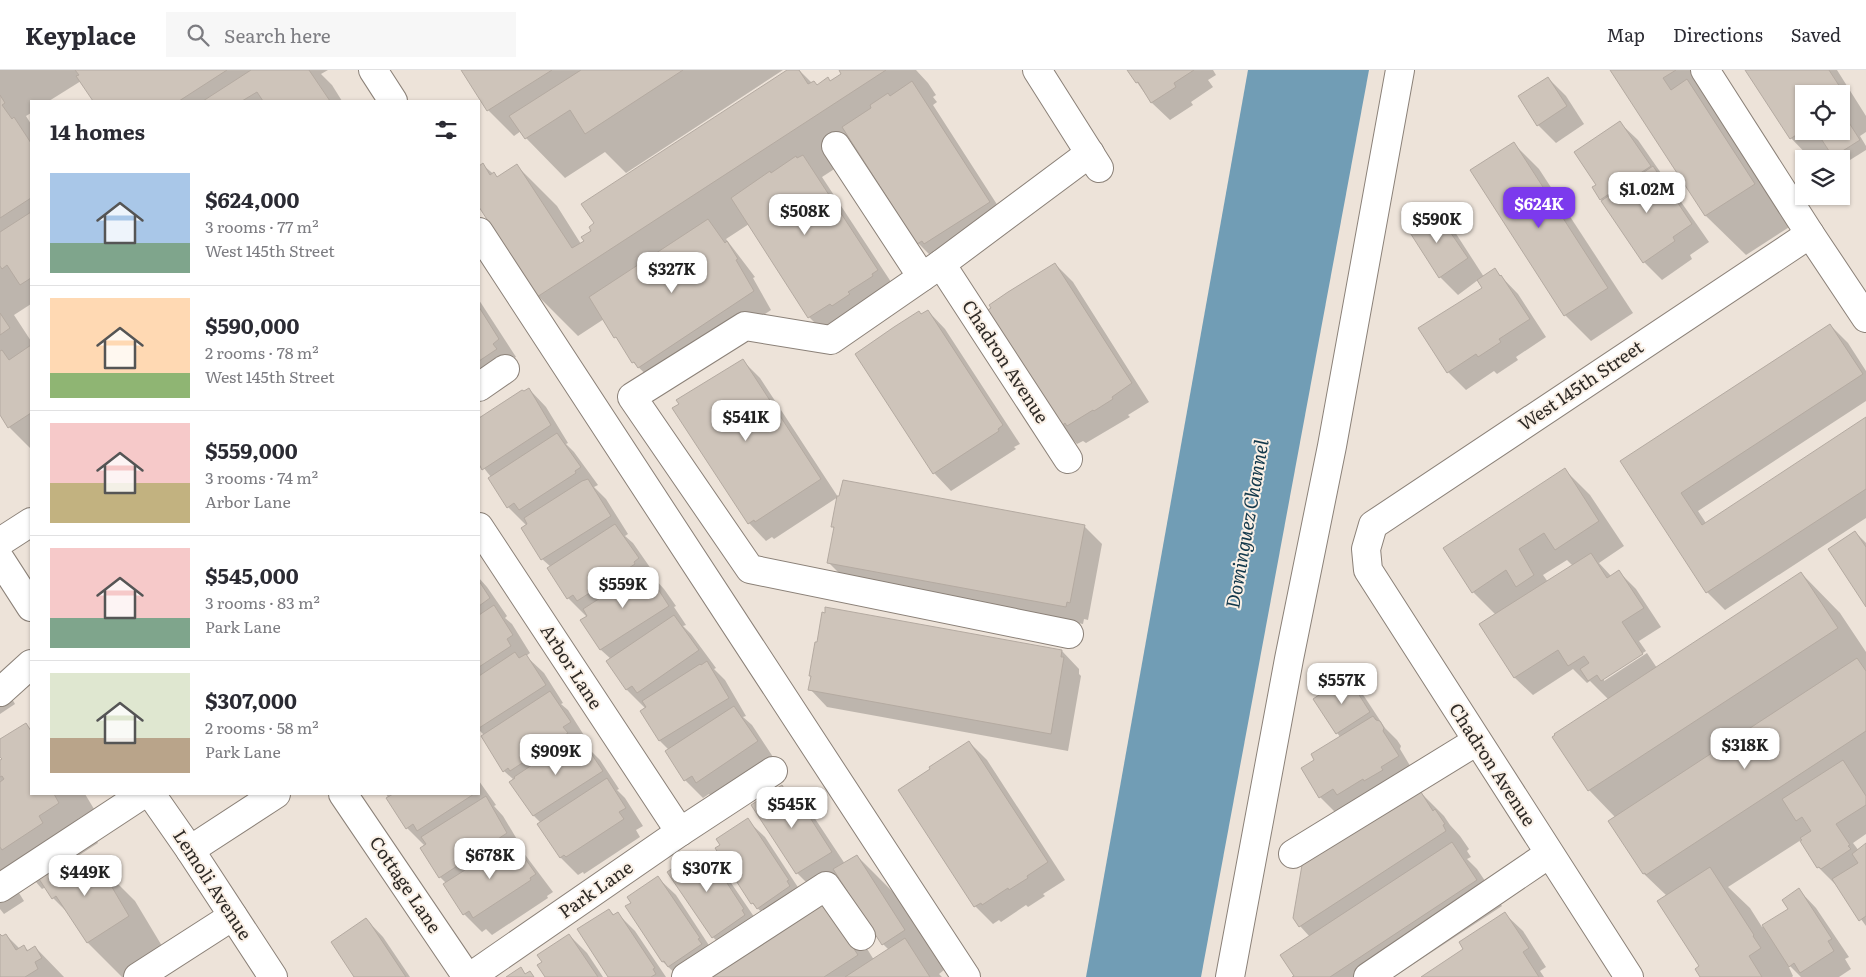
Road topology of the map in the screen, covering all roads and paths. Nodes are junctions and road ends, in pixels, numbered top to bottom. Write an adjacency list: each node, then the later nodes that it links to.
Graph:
1 (373, 70): 5 (street)
2 (1037, 70): 9 (street)
3 (1400, 70): 41 (street)
4 (1705, 70): 8 (street)
5 (392, 100)
6 (836, 146): 9 (street, Chadron Avenue)
7 (480, 234): 40 (street)
8 (1810, 234): 10 (street); 17 (street, West 145th Street)
9 (931, 271): 13 (street, Chadron Avenue); 20 (street)
10 (1866, 318)
11 (505, 369): 12 (street)
12 (480, 385)
13 (1068, 459)
14 (30, 523): 16 (street)
15 (480, 529): 29 (street, Arbor Lane)
16 (0, 542)
17 (1366, 549): 23 (street, Chadron Avenue)
18 (0, 559): 19 (street)
19 (30, 605)
20 (1069, 634)
21 (30, 665): 22 (street)
22 (0, 692)
23 (1477, 741): 31 (street); 32 (street, Chadron Avenue)
24 (773, 771): 29 (street, Park Lane)
25 (141, 795): 33 (street)
26 (152, 795): 30 (street, Lemoli Avenue)
27 (274, 795): 30 (street)
28 (344, 795): 38 (street, Cottage Lane)
29 (680, 832): 38 (street, Park Lane)
30 (190, 850): 34 (street, Lemoli Avenue)
31 (1293, 854)
32 (1549, 854): 42 (street); 43 (street, Chadron Avenue)
33 (0, 888)
34 (233, 916): 36 (street); 37 (street, Lemoli Avenue)
35 (861, 936): 39 (street)
36 (138, 977)
37 (272, 977)
38 (469, 977)
39 (686, 977)
40 (966, 977)
41 (1230, 977)
42 (1368, 977)
43 (1629, 977)

